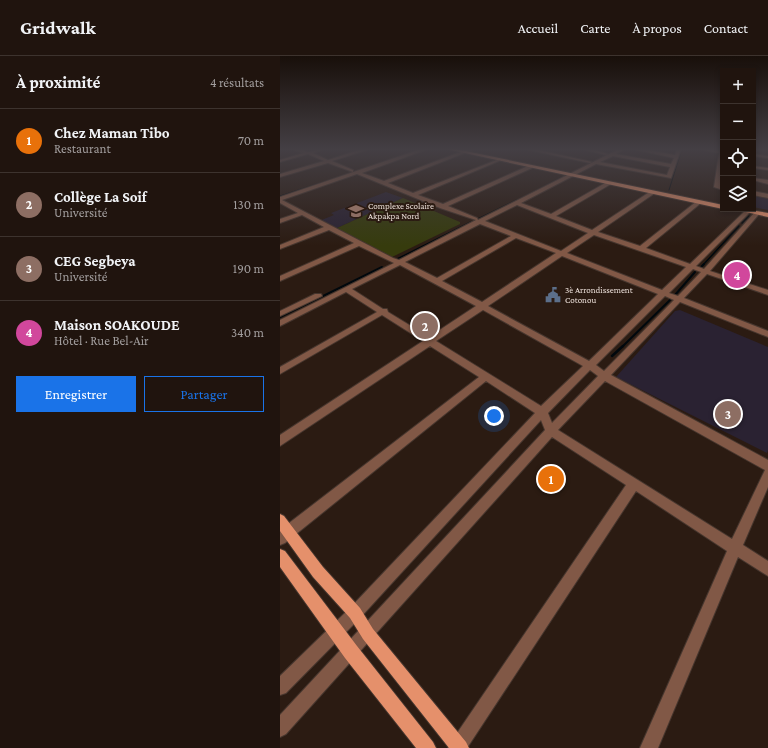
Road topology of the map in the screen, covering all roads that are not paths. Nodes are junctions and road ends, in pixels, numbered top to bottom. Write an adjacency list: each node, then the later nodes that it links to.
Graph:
1 (323, 181): 13 (street)
2 (329, 181): 17 (street)
3 (379, 181): 10 (street)
4 (389, 181): 10 (street)
5 (444, 181): 14 (street)
6 (498, 181): 20 (street)
7 (555, 181): 25 (street)
8 (556, 181): 19 (street)
9 (599, 181): 11 (main road)
10 (384, 183): 14 (street)
11 (608, 183): 12 (main road); 24 (street)
12 (653, 192): 18 (main road); 28 (street)
13 (280, 194)
14 (412, 194): 20 (street)
15 (756, 194): 16 (street)
16 (768, 196)
17 (280, 200): 22 (street)
18 (699, 202): 21 (main road); 32 (street)
19 (516, 203): 24 (street); 25 (street)
20 (442, 206): 25 (street)
21 (720, 206)
22 (303, 213): 26 (street); 27 (street)
23 (757, 213): 35 (street); 36 (street)
24 (551, 217): 28 (street)
25 (477, 220): 29 (street); 34 (street)
26 (280, 221)
27 (330, 227): 30 (street); 31 (street)
28 (592, 232): 32 (street); 33 (street)
29 (516, 235): 33 (street); 38 (street)
30 (360, 243): 34 (street); 37 (street)
31 (280, 247)
32 (641, 249): 35 (street)
33 (561, 252): 41 (street); 43 (street)
34 (395, 261): 38 (street); 39 (street); 45 (street)
35 (691, 267): 36 (street); 41 (street)
36 (705, 272): 40 (street); 42 (street)
37 (280, 279)
38 (437, 281): 43 (street)
39 (346, 289): 44 (street); 46 (street)
40 (768, 292)
41 (664, 294): 42 (street); 49 (street)
42 (678, 299): 47 (street); 52 (street)
43 (482, 306): 48 (street); 49 (street)
44 (384, 311): 48 (street); 50 (street)
45 (280, 314)
46 (280, 323)
47 (768, 334)
48 (429, 341): 51 (street); 55 (street)
49 (591, 366): 52 (street); 53 (street)
50 (280, 371)
51 (486, 376): 53 (street); 59 (street)
52 (604, 376): 54 (street); 56 (street)
53 (542, 412): 54 (street); 63 (street)
54 (551, 431): 58 (street); 65 (street)
55 (280, 441)
56 (768, 466)
57 (768, 474): 60 (street)
58 (634, 484): 60 (street); 69 (street)
59 (283, 530): 63 (main road)
60 (734, 548): 62 (street); 71 (street)
61 (280, 556): 64 (main road)
62 (768, 569)
63 (355, 613): 64 (street); 65 (main road)
64 (336, 631): 66 (main road); 67 (street)
65 (368, 634): 66 (street); 69 (main road)
66 (351, 652): 68 (street); 70 (main road)
67 (280, 687)
68 (280, 728)
69 (458, 747)
70 (427, 748)
71 (649, 748)

